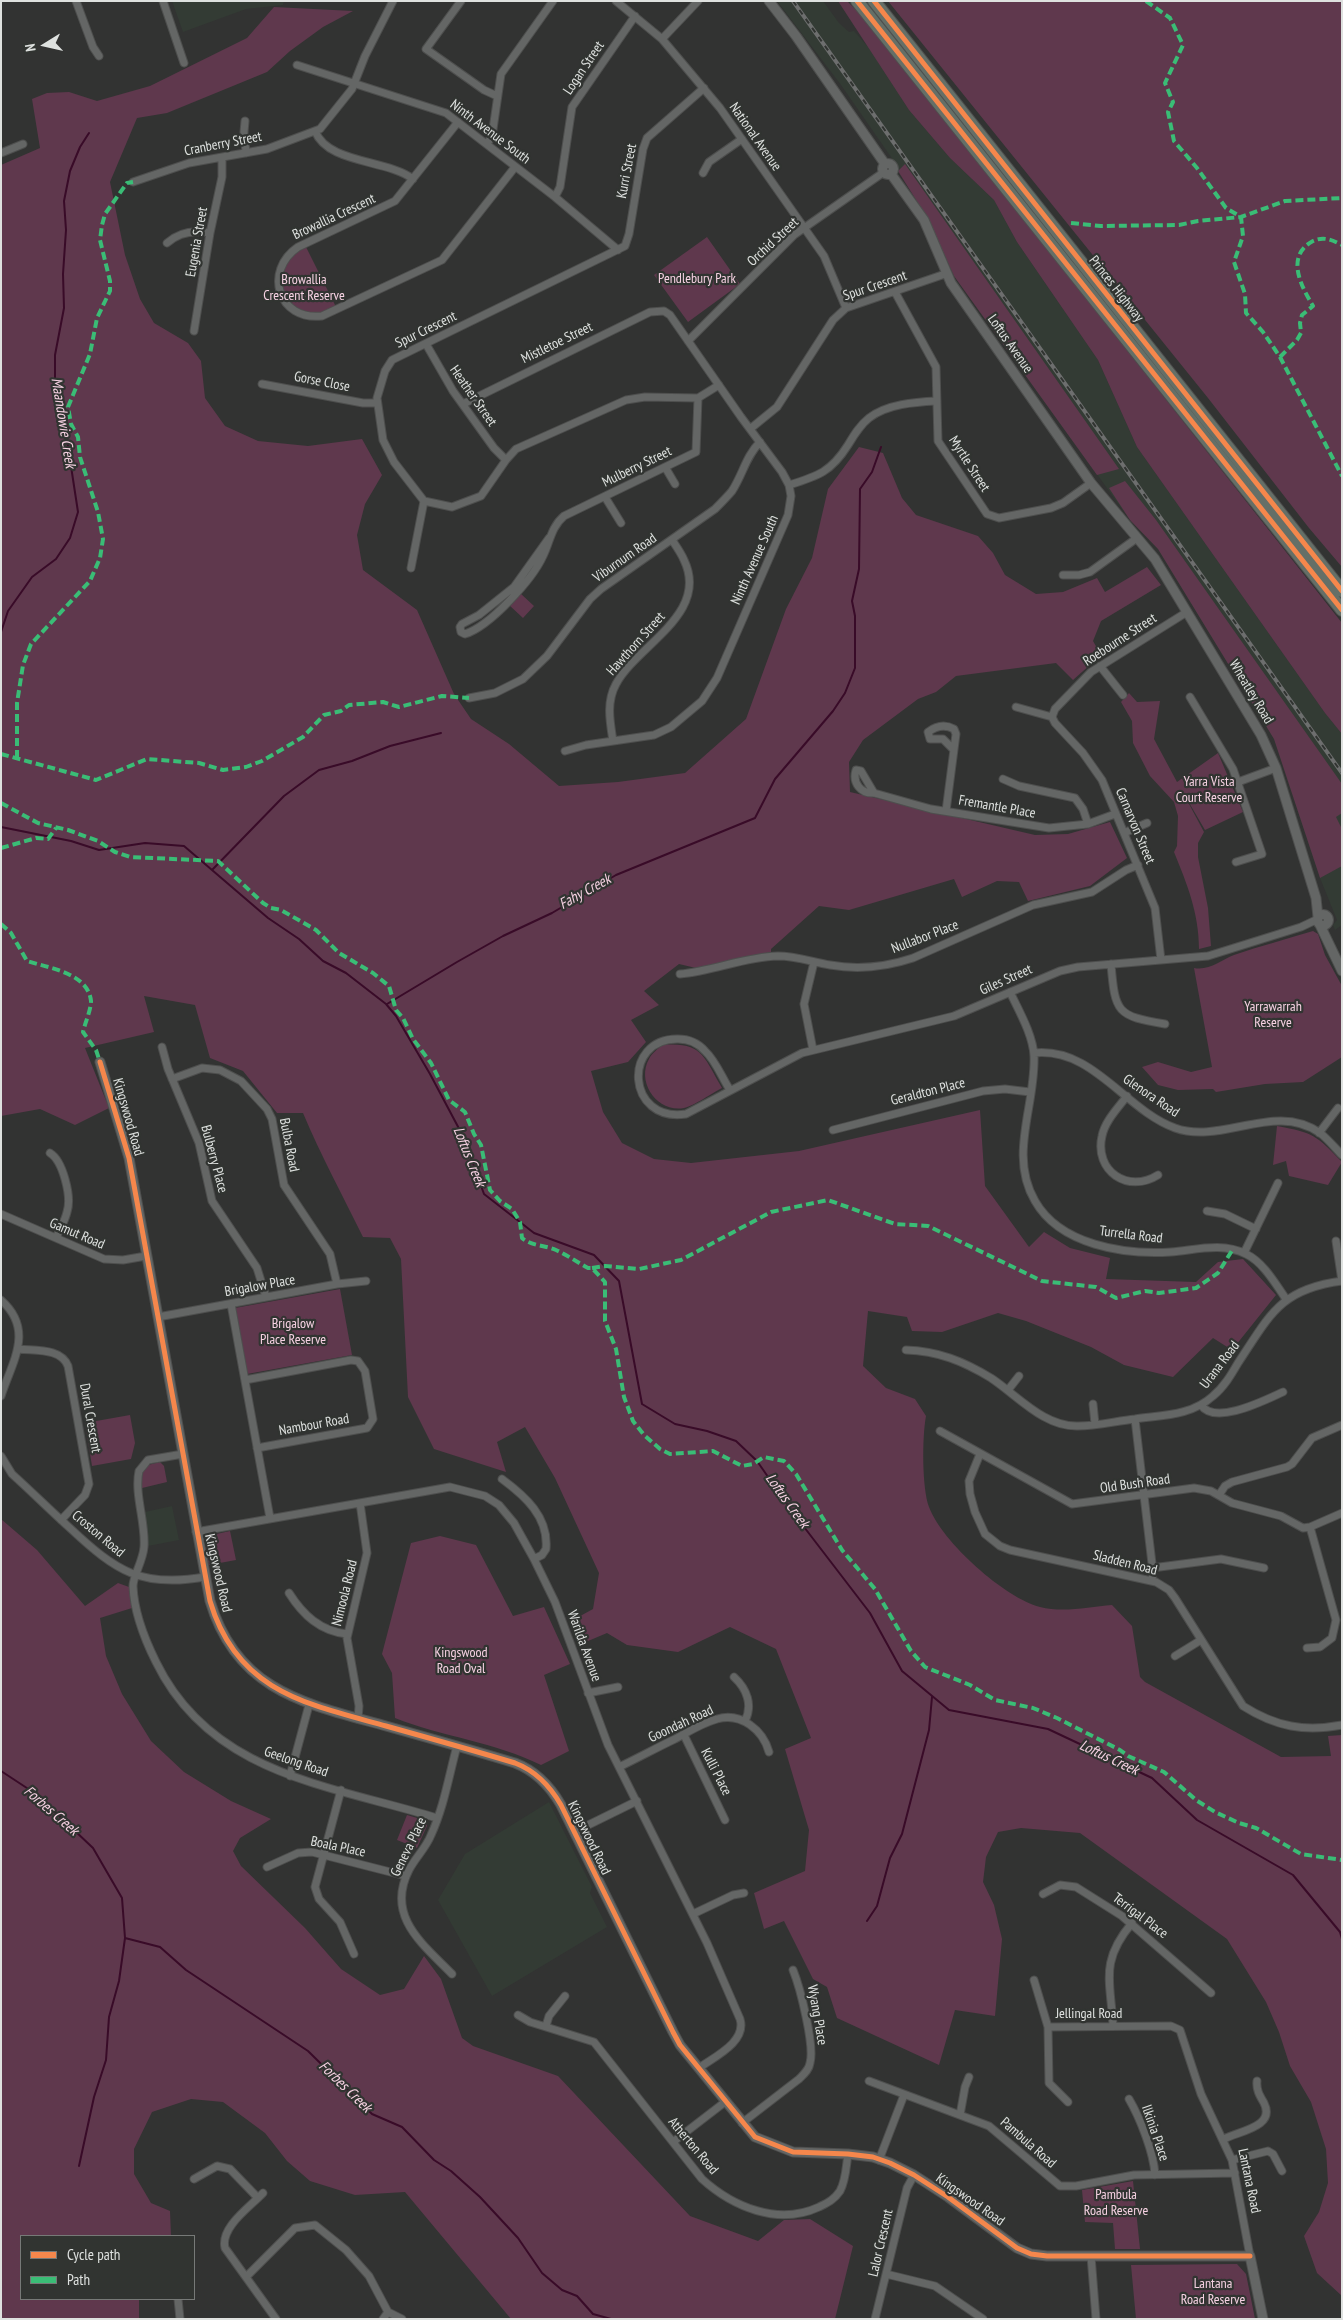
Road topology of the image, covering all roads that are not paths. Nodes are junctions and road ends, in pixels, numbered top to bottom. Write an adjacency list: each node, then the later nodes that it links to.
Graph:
1 (76, 1): 13 (street)
2 (163, 1): 14 (street)
3 (393, 1): 16 (street, Cranberry Street)
4 (461, 1): 18 (street)
5 (554, 1): 18 (street)
6 (616, 1): 11 (street, National Avenue)
7 (698, 1): 12 (street)
8 (769, 1): 29 (street, Loftus Avenue)
9 (857, 1): 67 (highway, Princes Highway)
10 (874, 1): 66 (highway, Princes Highway)
11 (635, 16): 12 (street, National Avenue); 33 (street, Logan Street)
12 (662, 39): 17 (street, National Avenue)
13 (99, 56)
14 (184, 63)
15 (297, 65): 16 (street, Ninth Avenue South)
16 (355, 83): 20 (street, Ninth Avenue South); 21 (street, Cranberry Street)
17 (704, 88): 22 (street, National Avenue); 37 (street, Kurri Street)
18 (497, 96): 24 (street)
19 (246, 121): 25 (street)
20 (458, 122): 24 (street, Ninth Avenue South); 31 (street, Browallia Crescent)
21 (315, 131): 25 (street, Cranberry Street); 31 (street)
22 (742, 139): 30 (street); 34 (street, National Avenue)
23 (23, 144): 26 (street)
24 (487, 144): 28 (street, Ninth Avenue South)
25 (246, 153): 27 (street, Cranberry Street)
26 (1, 154)
27 (222, 157): 32 (street, Cranberry Street); 35 (street, Eugenia Street)
28 (516, 166): 31 (street, Browallia Crescent); 33 (street, Ninth Avenue South)
29 (887, 170): 34 (street, Orchid Street); 38 (street, Loftus Avenue)
30 (703, 174)
31 (413, 179)
32 (133, 182)
33 (555, 197): 37 (street, Ninth Avenue South)
34 (804, 228): 40 (street, National Avenue); 42 (street, Orchid Street)
35 (210, 233): 36 (street); 41 (street, Eugenia Street)
36 (167, 243)
37 (618, 250): 43 (street, Spur Crescent)
38 (945, 274): 39 (street, Spur Crescent); 54 (street, Loftus Avenue)
39 (896, 292): 40 (street, Spur Crescent); 47 (street, Myrtle Street)
40 (846, 308): 50 (street, Spur Crescent)
41 (194, 331)
42 (688, 341): 45 (street); 49 (street, Mistletoe Street)
43 (426, 344): 48 (street, Spur Crescent); 49 (street, Heather Street)
44 (262, 384): 48 (street, Gorse Close)
45 (719, 385): 46 (street); 50 (street)
46 (698, 398): 52 (street); 53 (street, Mulberry Street)
47 (936, 401): 54 (street, Myrtle Street); 56 (street)
48 (377, 403): 58 (street, Spur Crescent)
49 (463, 404): 52 (street, Heather Street)
50 (750, 429): 51 (street)
51 (760, 442): 56 (street); 63 (street, Viburnum Road)
52 (506, 460): 58 (street)
53 (665, 468): 55 (street); 57 (street, Mulberry Street)
54 (1091, 483): 59 (street, Loftus Avenue)
55 (675, 484)
56 (789, 485): 75 (street, Ninth Avenue South)
57 (605, 497): 60 (street); 61 (street, Mulberry Street)
58 (424, 501): 64 (street)
59 (1122, 521): 62 (street, Wheatley Road)
60 (622, 523)
61 (549, 538): 61 (street, Mulberry Street)
62 (1137, 538): 65 (street); 68 (street, Wheatley Road)
63 (672, 540): 72 (street, Viburnum Road); 75 (street, Hawthorn Street)
64 (411, 568)
65 (1063, 575)
66 (1342, 591)
67 (1342, 610)
68 (1187, 612): 69 (street, Roebourne Street); 78 (street, Wheatley Road)
69 (1100, 666): 70 (street); 74 (street, Roebourne Street)
70 (1123, 695)
71 (1190, 697): 80 (street)
72 (469, 698)
73 (1016, 706): 74 (street)
74 (1052, 717): 83 (street, Carnarvon Street)
75 (614, 741): 77 (street, Ninth Avenue South)
76 (953, 749): 82 (street)
77 (565, 751)
78 (1276, 768): 80 (street); 89 (street, Wheatley Road)
79 (1003, 779): 85 (street)
80 (1238, 782): 87 (street)
81 (874, 793): 82 (street, Fremantle Place)
82 (946, 811): 85 (street, Fremantle Place)
83 (1115, 814): 85 (street, Fremantle Place); 86 (street, Carnarvon Street)
84 (1147, 823): 86 (street)
85 (1088, 824)
86 (1124, 833): 88 (street, Carnarvon Street)
87 (1236, 862)
88 (1138, 865): 90 (street, Carnarvon Street); 91 (street, Nullabor Place)
89 (1321, 920): 90 (street, Giles Street); 93 (street, Wheatley Road)
90 (1161, 960): 92 (street, Giles Street)
91 (814, 962): 94 (street, Nullabor Place); 98 (street)
92 (1111, 964): 95 (street, Giles Street); 96 (street)
93 (1342, 971)
94 (680, 974)
95 (1010, 992): 98 (street, Giles Street); 99 (street, Turrella Road)
96 (1165, 1024)
97 (162, 1047): 101 (street, Bulberry Place)
98 (813, 1050): 102 (street, Giles Street)
99 (1034, 1053): 103 (street, Turrella Road); 104 (street, Glenora Road)
100 (100, 1062): 118 (street, Kingswood Road)
101 (172, 1079): 121 (street, Bulba Road); 122 (street, Bulberry Place)
102 (730, 1090): 102 (street, Giles Street)
103 (1030, 1092): 106 (street, Geraldton Place); 117 (street, Turrella Road)
104 (1126, 1096): 107 (street, Glenora Road); 110 (street)
105 (1338, 1108): 107 (street)
106 (834, 1130)
107 (1319, 1132): 109 (street, Glenora Road)
108 (50, 1153): 115 (street)
109 (1342, 1154)
110 (1158, 1175)
111 (1278, 1183): 114 (street)
112 (1207, 1211): 114 (street)
113 (1, 1214): 115 (street, Gamut Road)
114 (1256, 1229): 117 (street)
115 (56, 1238): 118 (street, Gamut Road)
116 (1336, 1242): 120 (street)
117 (1244, 1253): 123 (street, Turrella Road)
118 (146, 1256): 126 (street, Kingswood Road)
119 (366, 1281): 121 (street, Brigalow Place)
120 (1342, 1281): 123 (street, Urana Road)
121 (337, 1284): 122 (street, Brigalow Place)
122 (266, 1297): 125 (street, Brigalow Place)
123 (1286, 1299): 135 (street, Urana Road)
124 (1, 1300): 127 (street)
125 (231, 1304): 126 (street, Brigalow Place); 130 (street)
126 (158, 1317): 141 (street, Kingswood Road)
127 (19, 1349): 133 (street); 150 (street, Dural Crescent)
128 (906, 1350): 131 (street, Urana Road)
129 (1019, 1376): 131 (street)
130 (245, 1380): 140 (street); 140 (street, Nambour Road)
131 (1008, 1390): 137 (street, Urana Road)
132 (1283, 1392): 135 (street)
133 (1, 1396)
134 (1093, 1404): 137 (street)
135 (1201, 1405): 136 (street, Urana Road)
136 (1135, 1419): 137 (street, Urana Road); 146 (street)
137 (1095, 1424)
138 (1342, 1425): 145 (street)
139 (940, 1431): 142 (street, Old Bush Road)
140 (257, 1448): 149 (street)
141 (183, 1454): 152 (street, Kingswood Road); 156 (street, Geelong Road)
142 (980, 1454): 146 (street, Old Bush Road); 158 (street, Sladden Road)
143 (1, 1456): 150 (street, Croston Road)
144 (502, 1479): 153 (street)
145 (1219, 1495): 146 (street, Old Bush Road); 151 (street, Old Bush Road)
146 (1143, 1496): 154 (street)
147 (360, 1503): 149 (street, Warilda Avenue); 153 (street, Warilda Avenue); 160 (street, Nimoola Road)
148 (1342, 1513): 151 (street)
149 (270, 1518): 152 (street, Warilda Avenue)
150 (61, 1520): 156 (street, Croston Road)
151 (1310, 1527): 162 (street)
152 (196, 1532): 157 (street, Kingswood Road)
153 (534, 1559): 166 (street, Warilda Avenue)
154 (1152, 1568): 155 (street); 158 (street)
155 (1264, 1568)
156 (136, 1575): 157 (street, Croston Road); 175 (street, Geelong Road)
157 (205, 1577): 167 (street, Kingswood Road)
158 (1152, 1580): 161 (street, Sladden Road)
159 (289, 1593): 160 (street)
160 (347, 1634): 168 (street, Nimoola Road)
161 (1201, 1640): 163 (street); 170 (street, Sladden Road)
162 (1307, 1648)
163 (1176, 1656)
164 (734, 1677): 169 (street)
165 (618, 1687): 166 (street)
166 (588, 1693): 174 (street, Warilda Avenue)
167 (309, 1705): 168 (street, Kingswood Road); 175 (street)
168 (358, 1718): 172 (street, Kingswood Road)
169 (745, 1721): 171 (street, Goondah Road); 173 (street)
170 (1342, 1725)
171 (684, 1735): 174 (street, Goondah Road); 179 (street, Kulli Place)
172 (457, 1746): 178 (street, Geneva Place); 180 (street, Kingswood Road)
173 (770, 1752)
174 (619, 1767): 177 (street, Warilda Avenue)
175 (290, 1776): 176 (street, Geelong Road)
176 (341, 1790): 178 (street, Geelong Road); 181 (street)
177 (637, 1801): 180 (street); 186 (street, Warilda Avenue)
178 (437, 1818): 183 (street, Geneva Place)
179 (725, 1820)
180 (574, 1832): 199 (street, Kingswood Road)
181 (324, 1854): 182 (street, Boala Place); 183 (street, Boala Place); 188 (street)
182 (267, 1867)
183 (406, 1876): 190 (street, Geneva Place)
184 (744, 1893): 186 (street)
185 (1043, 1894): 187 (street, Terrigal Place)
186 (693, 1914): 199 (street, Warilda Avenue)
187 (1132, 1923): 192 (street, Terrigal Place); 196 (street)
188 (354, 1954)
189 (793, 1970): 208 (street, Wyang Place)
190 (452, 1974)
191 (1034, 1980): 197 (street, Jellingal Road)
192 (1211, 1993)
193 (565, 1996): 195 (street)
194 (518, 2015): 195 (street, Atherton Road)
195 (546, 2026): 210 (street, Atherton Road)
196 (1113, 2026): 197 (street, Jellingal Road); 198 (street, Jellingal Road)
197 (1048, 2027): 206 (street)
198 (1178, 2028): 209 (street, Lantana Road)
199 (699, 2068): 205 (street, Kingswood Road)
200 (969, 2077): 207 (street)
201 (869, 2081): 203 (street, Pambula Road)
202 (1258, 2081): 209 (street)
203 (904, 2095): 207 (street, Pambula Road); 212 (street)
204 (1129, 2099): 217 (street, Ilkinia Place)
205 (725, 2102): 208 (street, Kingswood Road); 210 (street)
206 (1068, 2102)
207 (960, 2115): 217 (street, Pambula Road)
208 (742, 2123): 211 (street, Kingswood Road)
209 (1224, 2139): 213 (street, Lantana Road)
210 (673, 2142): 211 (street, Atherton Road)
211 (848, 2154): 212 (street, Kingswood Road)
212 (879, 2160): 216 (street, Kingswood Road)
213 (1232, 2160): 214 (street); 215 (street, Lantana Road)
214 (1282, 2171)
215 (1235, 2173): 217 (street, Pambula Road); 220 (street, Lantana Road)
216 (914, 2175): 219 (street, Kingswood Road); 221 (street, Lalor Crescent)
217 (1155, 2175)
218 (194, 2179): 222 (street)
219 (1090, 2256): 220 (street, Kingswood Road); 231 (street)
220 (1250, 2256): 232 (street, Lantana Road)
221 (886, 2274): 229 (street, Lalor Crescent); 230 (street)
222 (246, 2277): 224 (street); 226 (street)
223 (178, 2300): 225 (street)
224 (388, 2312): 227 (street); 228 (street)
225 (180, 2319)
226 (276, 2319)
227 (383, 2319)
228 (402, 2319)
229 (875, 2319)
230 (983, 2319)
231 (1096, 2319)
232 (1263, 2319)

